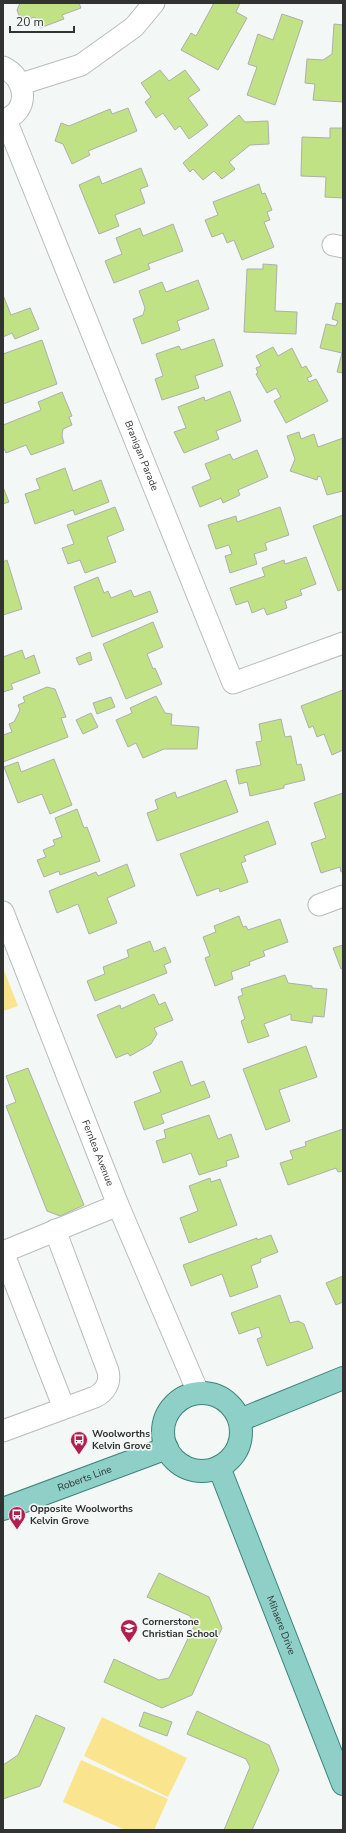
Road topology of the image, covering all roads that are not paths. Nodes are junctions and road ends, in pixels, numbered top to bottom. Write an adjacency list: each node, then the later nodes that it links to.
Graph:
1 (154, 3): 3 (street)
2 (3, 67): 3 (street)
3 (21, 84): 4 (street)
4 (4, 120): 5 (street, Branigan Parade)
5 (343, 643)
6 (343, 896): 7 (street)
7 (319, 906)
8 (3, 912): 9 (street, Fernlea Avenue)
9 (118, 1205): 10 (street); 12 (street, Fernlea Avenue)
10 (55, 1230): 13 (street); 13 (street)
11 (343, 1378): 14 (main road)
12 (198, 1392): 14 (main road); 16 (main road)
13 (64, 1408): 15 (street)
14 (240, 1420): 17 (main road)
15 (5, 1426)
16 (167, 1448): 17 (main road); 18 (main road, Roberts Line)
17 (219, 1467): 19 (main road, Mihaere Drive)
18 (3, 1509)
19 (343, 1784)

